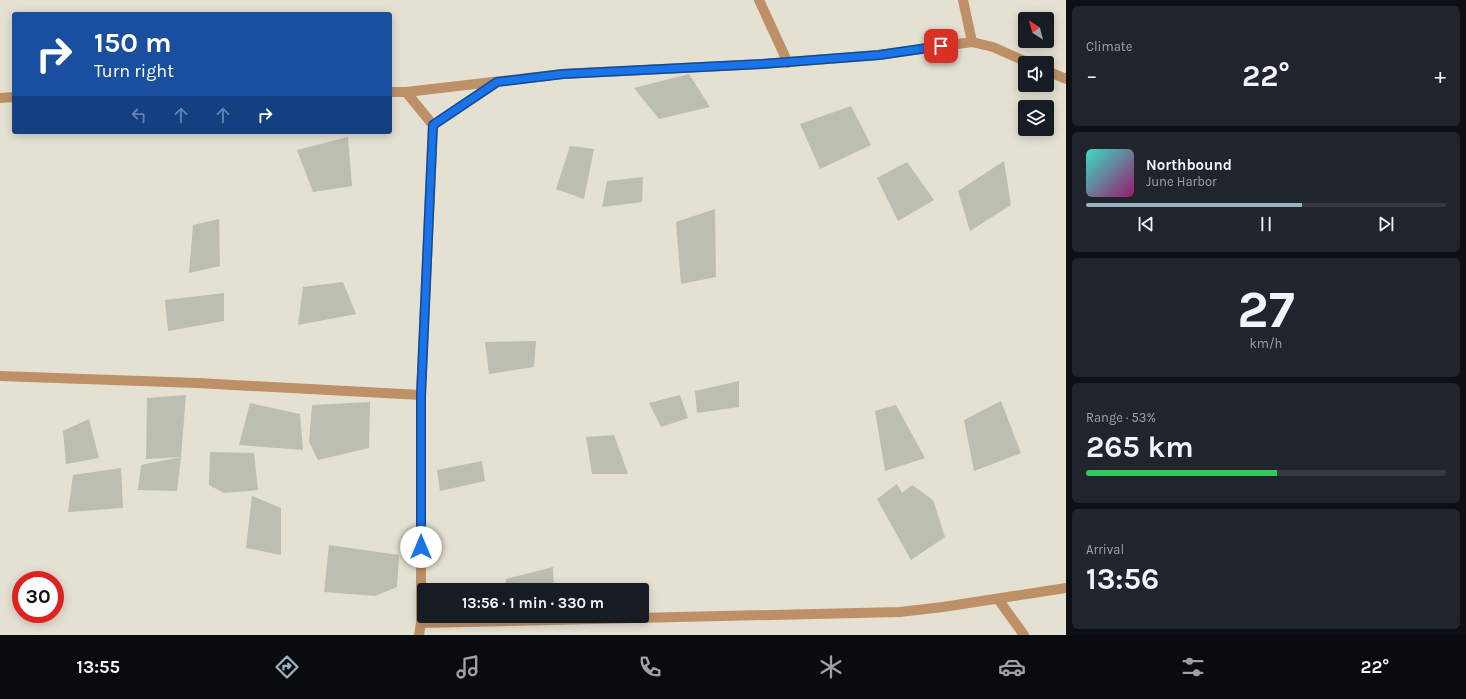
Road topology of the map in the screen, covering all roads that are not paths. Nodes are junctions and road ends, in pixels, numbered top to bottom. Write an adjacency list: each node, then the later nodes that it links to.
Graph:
1 (759, 0): 5 (street)
2 (963, 0): 3 (street)
3 (972, 42): 4 (street); 5 (street)
4 (1018, 58)
5 (788, 62): 8 (street)
6 (1054, 74): 7 (street)
7 (1066, 79)
8 (497, 82): 10 (street); 13 (street)
9 (392, 92): 10 (street)
10 (406, 92): 13 (street)
11 (12, 97): 12 (street)
12 (0, 98)
13 (433, 125): 15 (street)
14 (0, 376): 15 (street)
15 (421, 395): 16 (street)
16 (421, 583)
17 (1066, 588): 18 (street)
18 (998, 599): 19 (street); 22 (street)
19 (649, 618)
20 (421, 623): 21 (street)
21 (419, 635)
22 (1024, 635)

